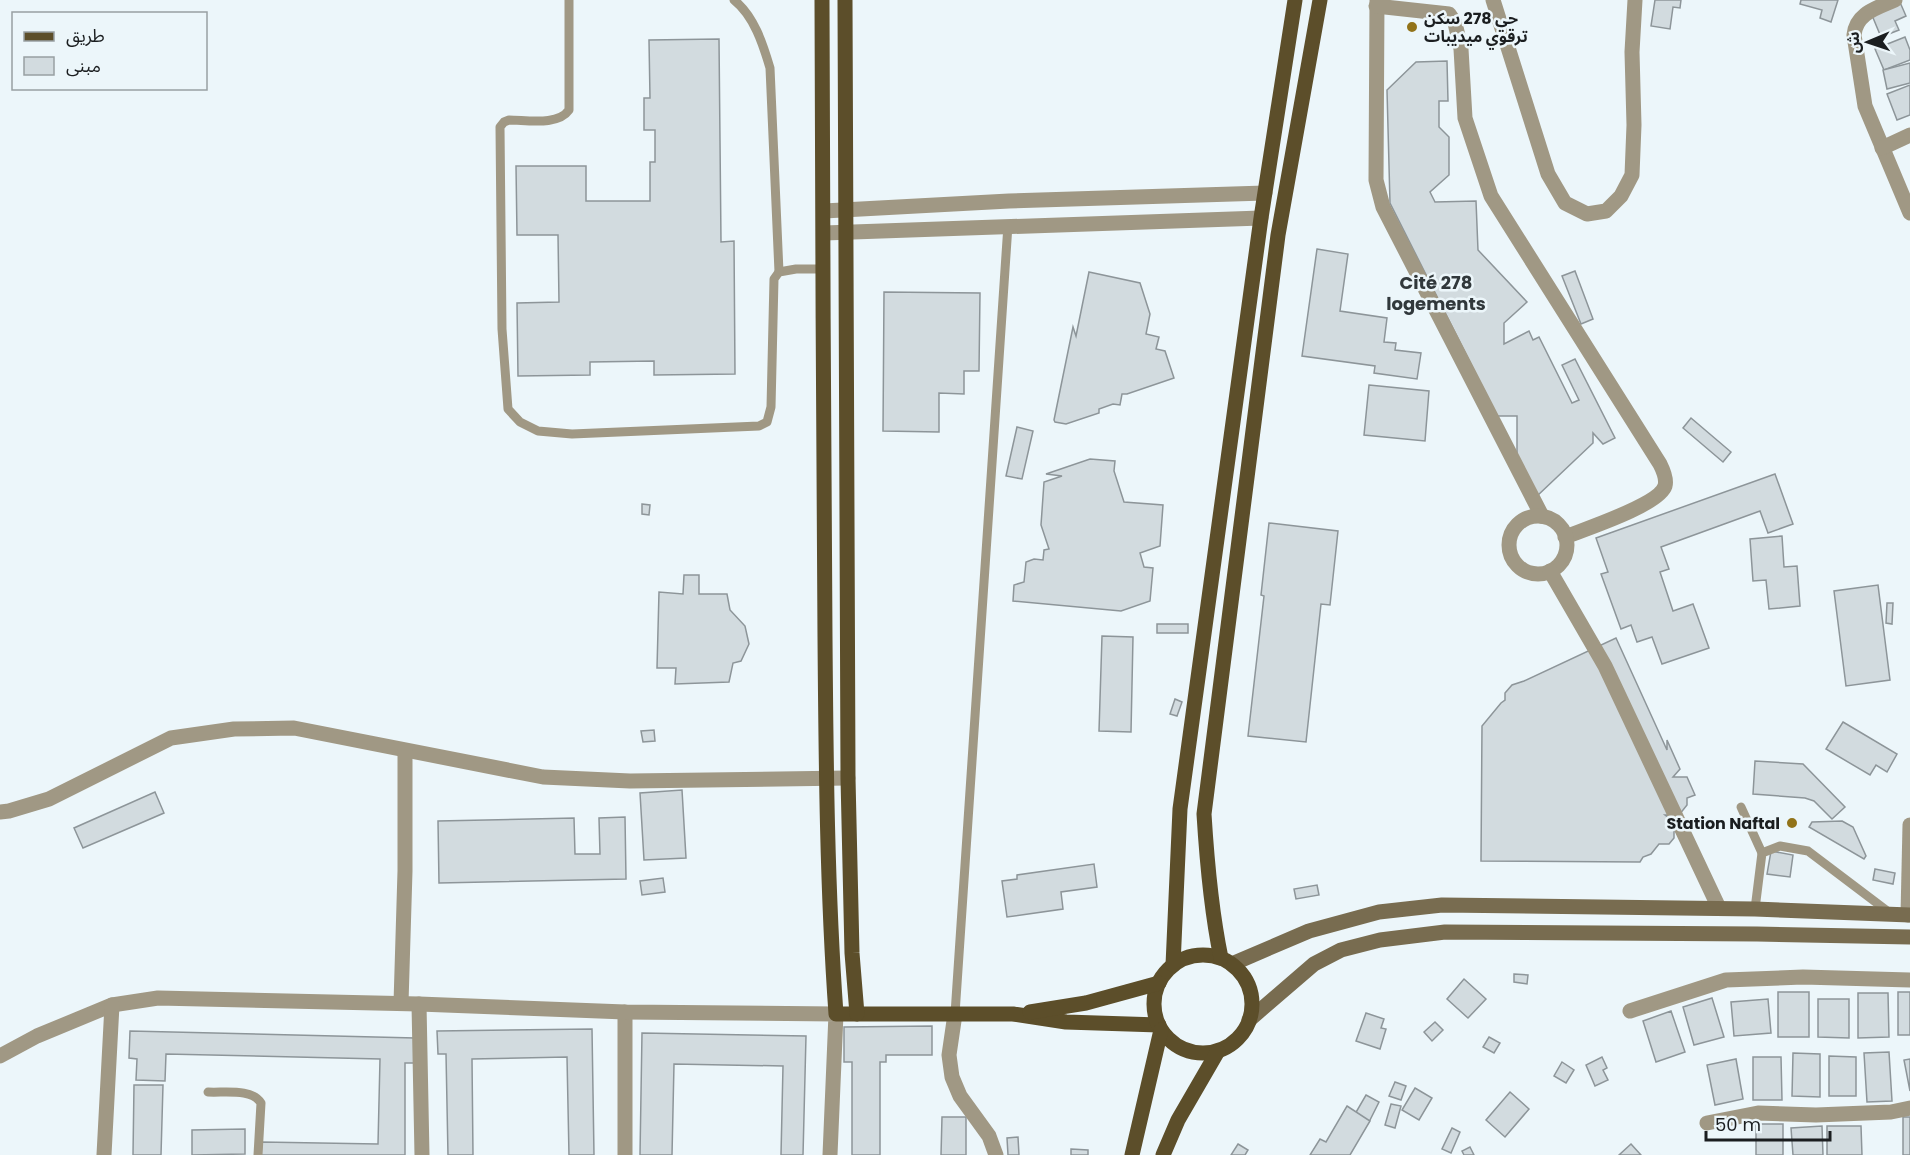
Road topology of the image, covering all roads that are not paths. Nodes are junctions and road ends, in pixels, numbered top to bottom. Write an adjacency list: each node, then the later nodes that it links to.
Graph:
1 (569, 0): 26 (lane)
2 (734, 0): 26 (lane)
3 (822, 0): 19 (main road)
4 (845, 0): 18 (main road)
5 (1295, 0): 16 (main road)
6 (1320, 0): 44 (main road)
7 (1493, 0): 8 (street)
8 (1635, 0)
9 (1863, 0): 12 (street)
10 (1895, 0): 12 (street)
11 (1377, 3): 27 (street); 30 (street)
12 (1861, 17): 14 (street)
13 (1910, 135): 14 (street)
14 (1882, 148): 15 (street)
15 (1904, 183): 20 (street)
16 (1265, 193): 17 (street); 21 (main road)
17 (1009, 201): 18 (street); 22 (street)
18 (845, 210): 19 (street); 23 (main road)
19 (824, 212): 24 (main road)
20 (1910, 213)
21 (1261, 218): 22 (street); 45 (main road)
22 (1008, 225): 23 (street); 55 (lane)
23 (845, 232): 24 (street); 28 (main road)
24 (824, 233): 25 (main road)
25 (824, 269): 26 (lane); 29 (main road)
26 (779, 272)
27 (1542, 516): 30 (street); 31 (street)
28 (847, 528): 29 (main road); 34 (main road)
29 (823, 529): 33 (main road)
30 (1566, 537): 31 (street)
31 (1550, 571): 39 (street)
32 (405, 751): 33 (street); 36 (street); 48 (street)
33 (826, 778): 34 (street); 53 (main road)
34 (848, 778): 54 (main road)
35 (1741, 807): 38 (lane)
36 (0, 812)
37 (1910, 825): 42 (street)
38 (1761, 853): 40 (lane); 41 (lane)
39 (1719, 908): 40 (main road); 44 (main road)
40 (1755, 909): 41 (main road)
41 (1892, 914): 42 (main road)
42 (1909, 915)
43 (1910, 937): 57 (main road)
44 (1227, 961): 45 (main road); 57 (main road)
45 (1173, 965): 47 (main road)
46 (1910, 980): 51 (street)
47 (1159, 983): 56 (main road); 58 (main road)
48 (401, 1004): 49 (street); 50 (street)
49 (419, 1004): 52 (street); 66 (street)
50 (112, 1005): 60 (street); 64 (street)
51 (1630, 1011)
52 (625, 1012): 53 (street); 67 (street)
53 (836, 1014): 54 (main road); 68 (street)
54 (857, 1014): 55 (main road)
55 (955, 1014): 56 (main road); 69 (street)
56 (1012, 1014): 58 (main road)
57 (1249, 1020): 59 (main road)
58 (1160, 1028): 59 (main road); 70 (main road)
59 (1218, 1051): 71 (main road)
60 (0, 1056)
61 (208, 1092): 65 (lane)
62 (1910, 1108): 63 (street)
63 (1707, 1123)
64 (104, 1155)
65 (258, 1155)
66 (422, 1155)
67 (625, 1155)
68 (830, 1155)
69 (996, 1155)
70 (1132, 1155)
71 (1163, 1155)

